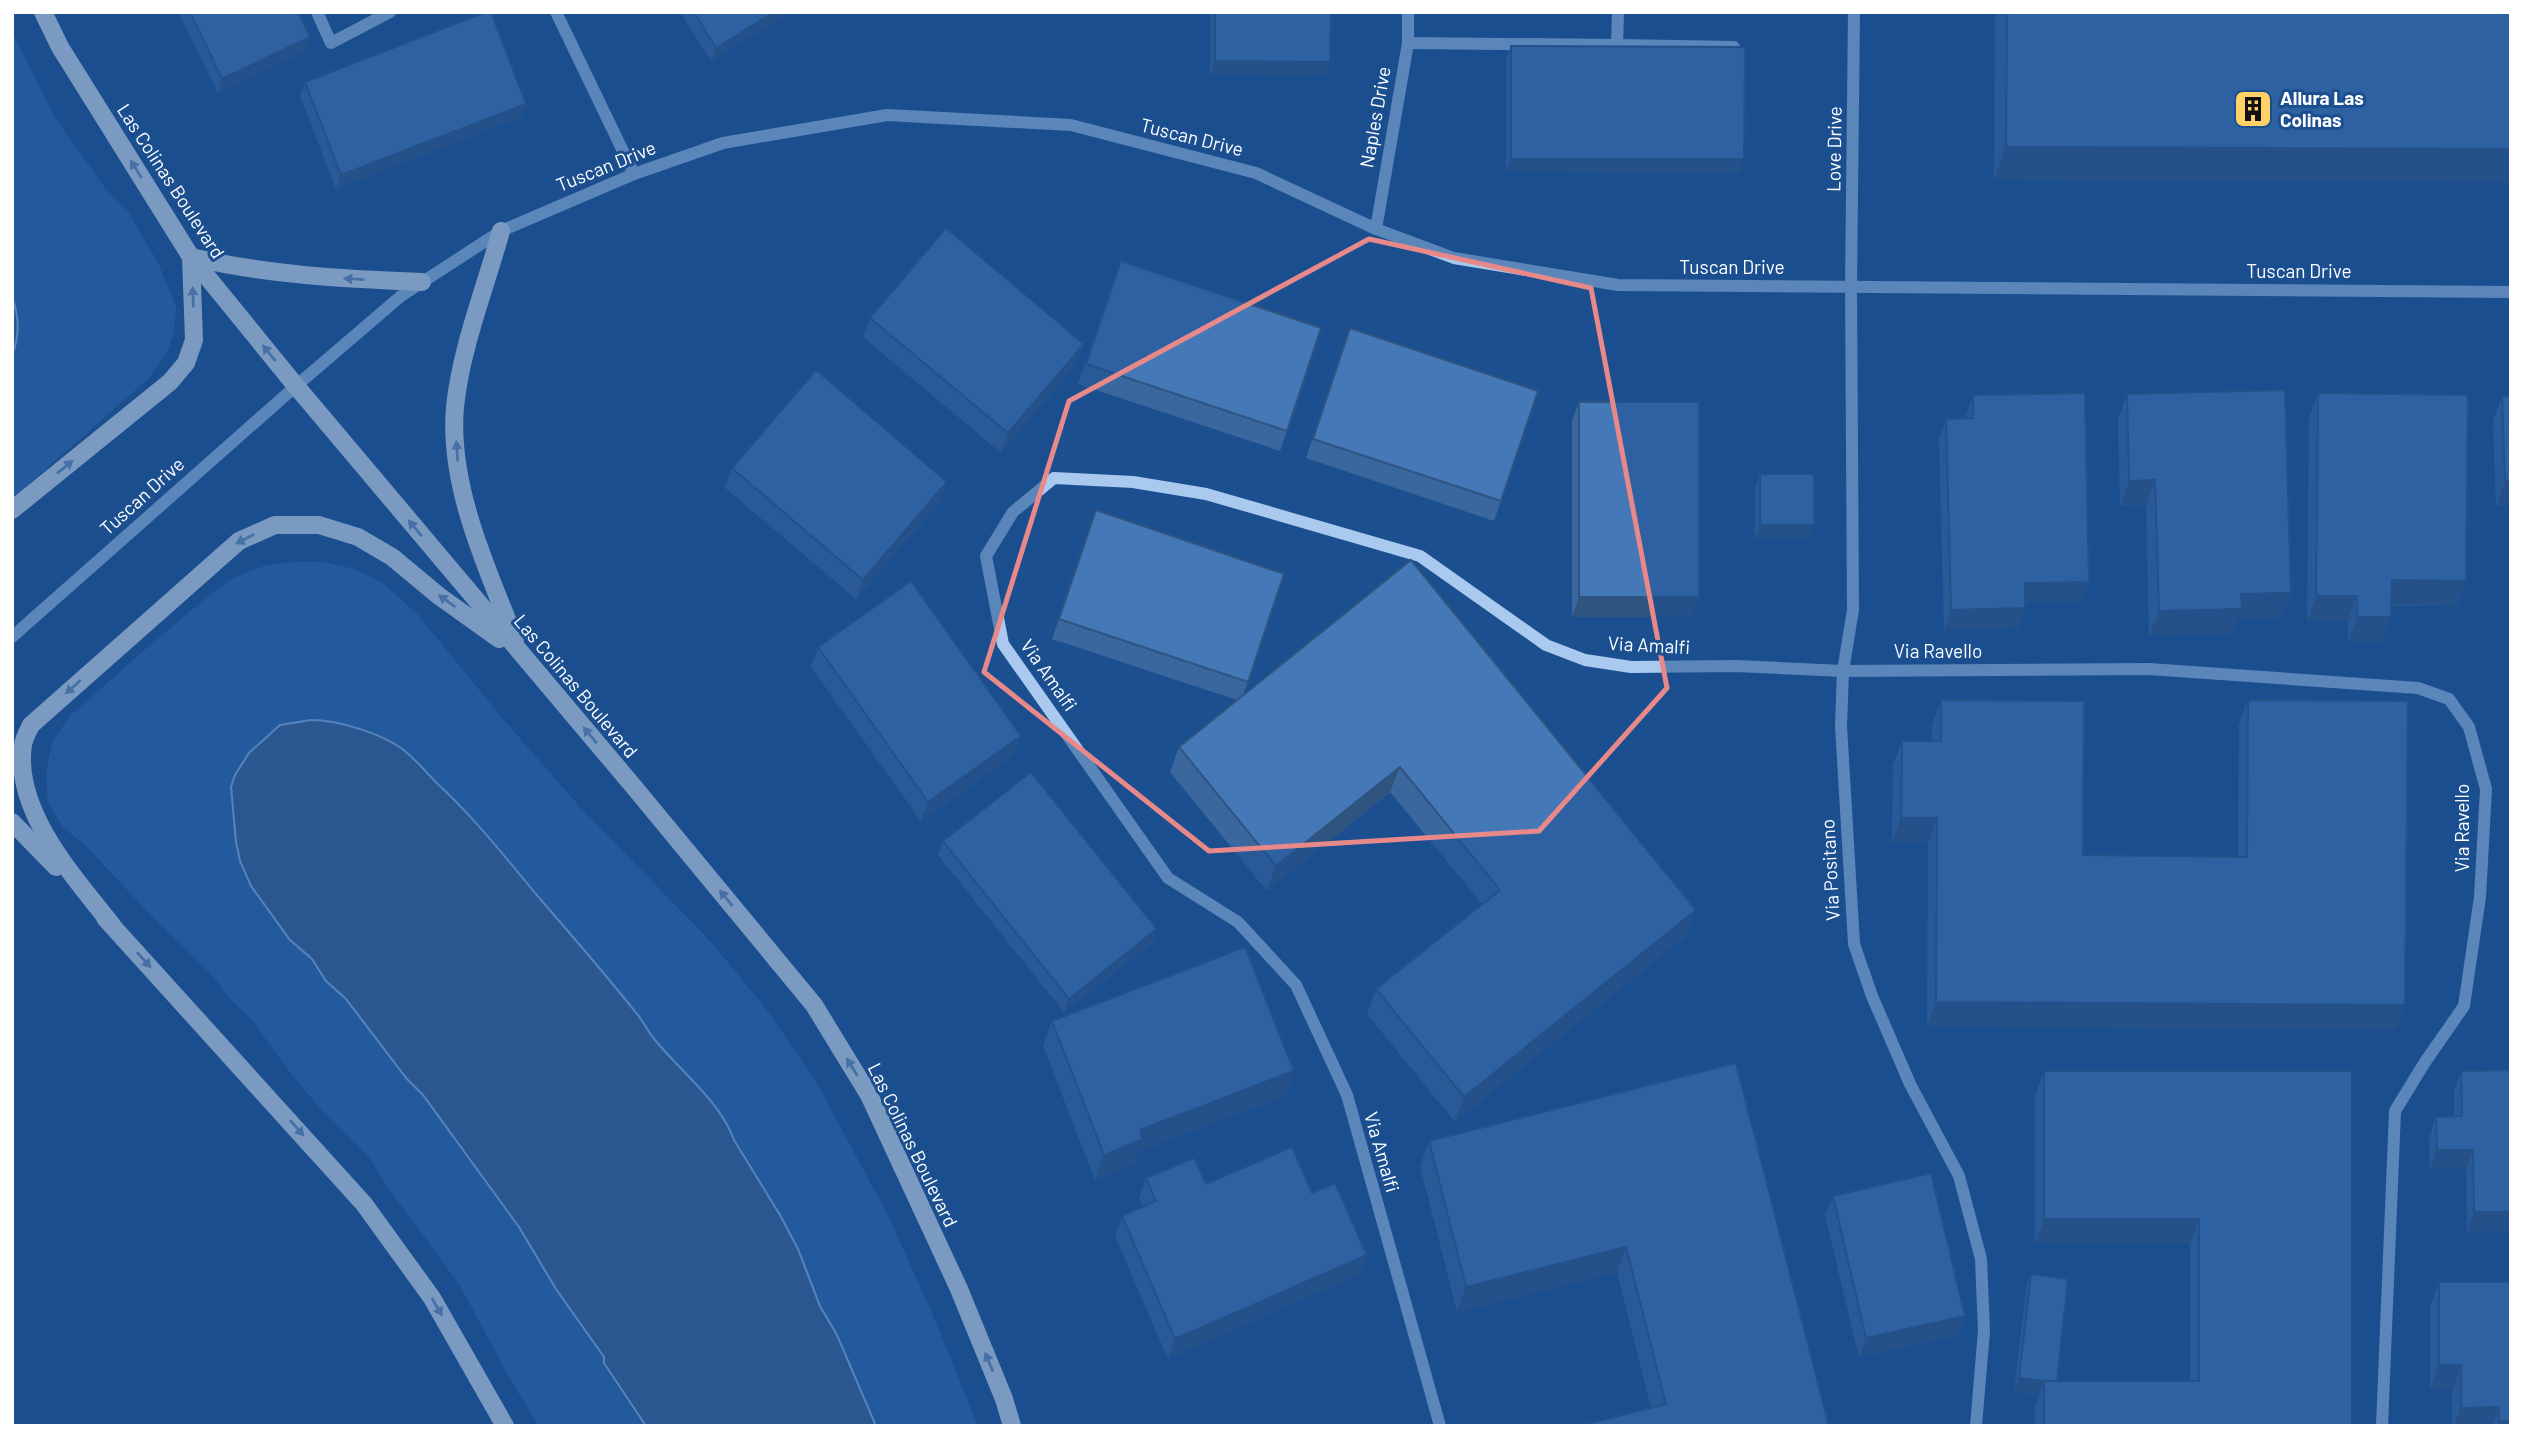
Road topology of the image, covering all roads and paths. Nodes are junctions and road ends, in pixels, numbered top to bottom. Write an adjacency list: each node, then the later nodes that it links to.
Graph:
1 (43, 12): 14 (main road, Las Colinas Boulevard, one-way to 1)
2 (317, 12): 3 (street)
3 (390, 12)
4 (556, 12): 11 (street)
5 (1408, 12): 8 (street, Naples Drive)
6 (1618, 12): 9 (street)
7 (1854, 12): 16 (street, Love Drive)
8 (1408, 43): 9 (street); 12 (street, Naples Drive)
9 (1617, 45): 10 (street)
10 (1734, 47)
11 (634, 174): 12 (street, Tuscan Drive); 13 (street, Tuscan Drive)
12 (1376, 229): 16 (street, Tuscan Drive)
13 (501, 231): 15 (street, Tuscan Drive); 21 (main road, one-way to 13)
14 (191, 257): 15 (main road, one-way to 14); 18 (main road, Las Colinas Boulevard, one-way to 14); 19 (main road, one-way to 14)
15 (422, 282): 18 (street, Tuscan Drive)
16 (1852, 287): 17 (street, Tuscan Drive); 22 (street, Via Positano)
17 (2511, 292)
18 (296, 386): 20 (street, Tuscan Drive); 21 (main road, Las Colinas Boulevard, one-way to 18)
19 (12, 510)
20 (12, 637)
21 (522, 655): 24 (main road, one-way to 24); 26 (main road, Las Colinas Boulevard, one-way to 21)
22 (1843, 671): 27 (street, Via Amalfi); 28 (street, Via Positano); 29 (street, Via Ravello)
23 (12, 822): 24 (main road)
24 (113, 925): 25 (main road, one-way to 25)
25 (505, 1426)
26 (1012, 1426)
27 (1440, 1426)
28 (1976, 1426)
29 (2382, 1426)

